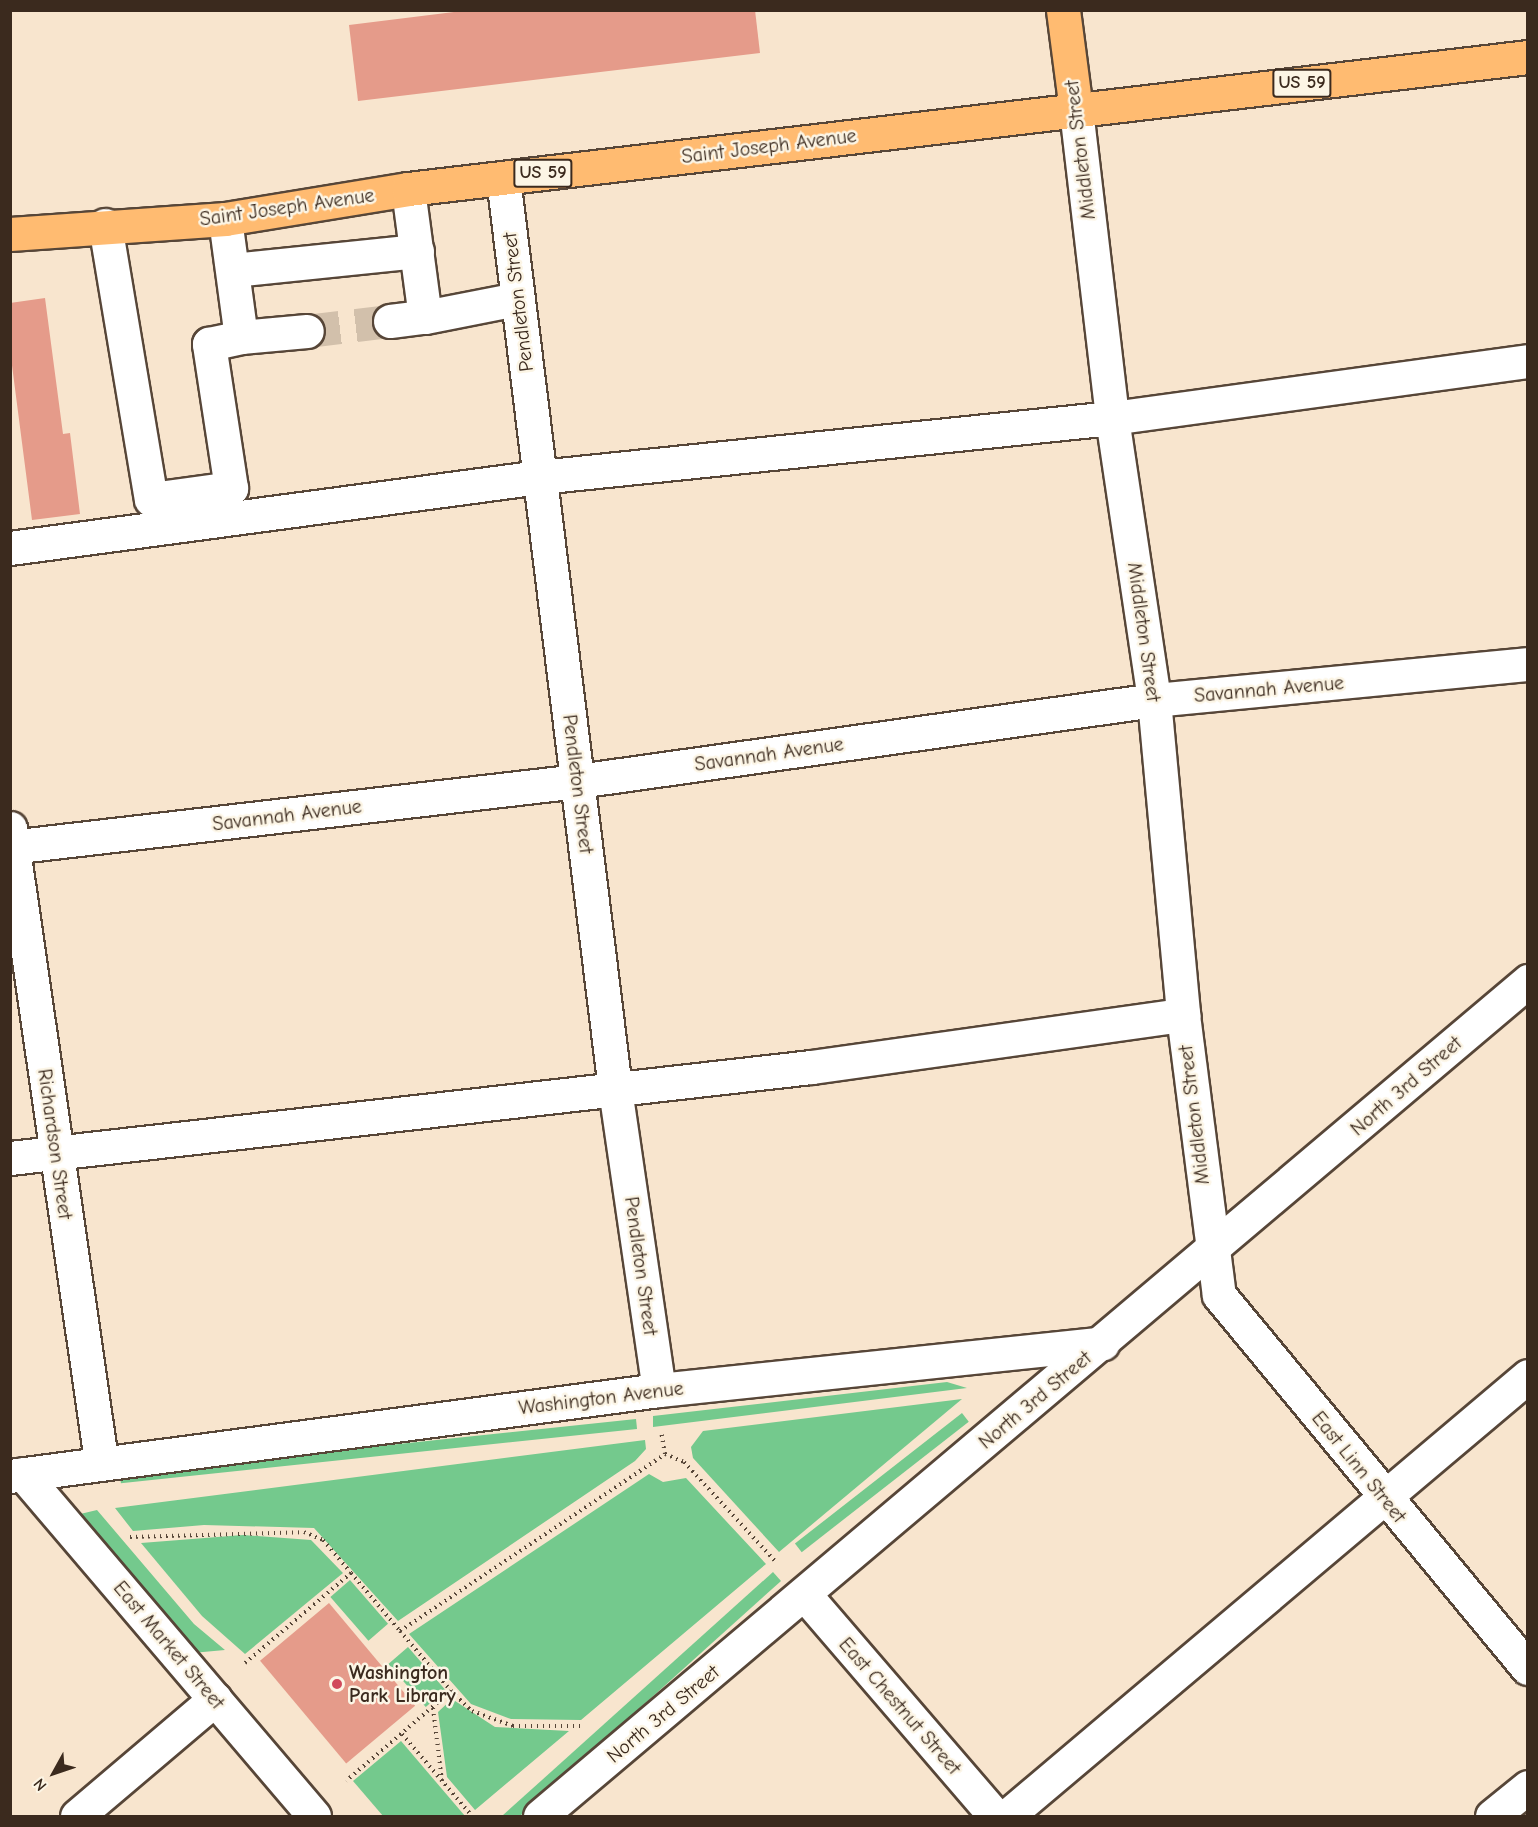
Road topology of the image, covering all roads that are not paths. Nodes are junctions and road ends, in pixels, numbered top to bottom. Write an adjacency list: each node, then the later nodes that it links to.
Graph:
1 (1063, 10): 3 (main road, Middleton Street)
2 (1527, 57): 3 (main road, Saint Joseph Avenue / US 59)
3 (1076, 110): 4 (main road, Saint Joseph Avenue / US 59); 17 (street, Middleton Street)
4 (502, 178): 5 (main road, Saint Joseph Avenue / US 59); 11 (street, Pendleton Street)
5 (408, 189): 6 (main road, Saint Joseph Avenue / US 59); 9 (street)
6 (225, 219): 7 (main road, Saint Joseph Avenue / US 59); 10 (street)
7 (105, 225): 8 (main road, Saint Joseph Avenue / US 59); 15 (street)
8 (10, 234)
9 (417, 251): 10 (street); 12 (street)
10 (233, 270): 15 (street)
11 (517, 298): 12 (street); 18 (street, Pendleton Street)
12 (425, 317): 13 (street)
13 (390, 321)
14 (307, 331): 15 (street)
15 (241, 337)
16 (1527, 361): 17 (street)
17 (1112, 418): 18 (street); 21 (street, Middleton Street)
18 (539, 477): 19 (street); 22 (street, Pendleton Street)
19 (10, 548)
20 (1527, 664): 21 (street, Savannah Avenue)
21 (1154, 700): 22 (street, Savannah Avenue); 25 (street, Middleton Street)
22 (578, 781): 23 (street, Savannah Avenue); 26 (street, Pendleton Street)
23 (11, 840): 27 (street, Richardson Street)
24 (1527, 981): 29 (street, North 3rd Street)
25 (1183, 1015): 26 (street); 29 (street, Middleton Street)
26 (615, 1089): 27 (street); 32 (street, Pendleton Street)
27 (57, 1152): 28 (street); 33 (street, Richardson Street)
28 (10, 1158)
29 (1210, 1255): 30 (street, North 3rd Street); 35 (street, East Linn Street)
30 (1103, 1342): 32 (street, Washington Avenue); 36 (street, North 3rd Street)
31 (1527, 1376): 35 (street)
32 (659, 1390): 33 (street, Washington Avenue)
33 (101, 1460): 34 (street, Washington Avenue)
34 (17, 1475): 38 (street, East Market Street)
35 (1386, 1500): 37 (street, East Linn Street); 44 (street)
36 (805, 1595): 42 (street, North 3rd Street); 43 (street, East Chestnut Street)
37 (1527, 1668)
38 (214, 1699): 40 (street); 41 (street, East Market Street)
39 (1527, 1787): 45 (street)
40 (77, 1816)
41 (314, 1816)
42 (540, 1816)
43 (994, 1816)
44 (1007, 1816)
45 (1492, 1816)

